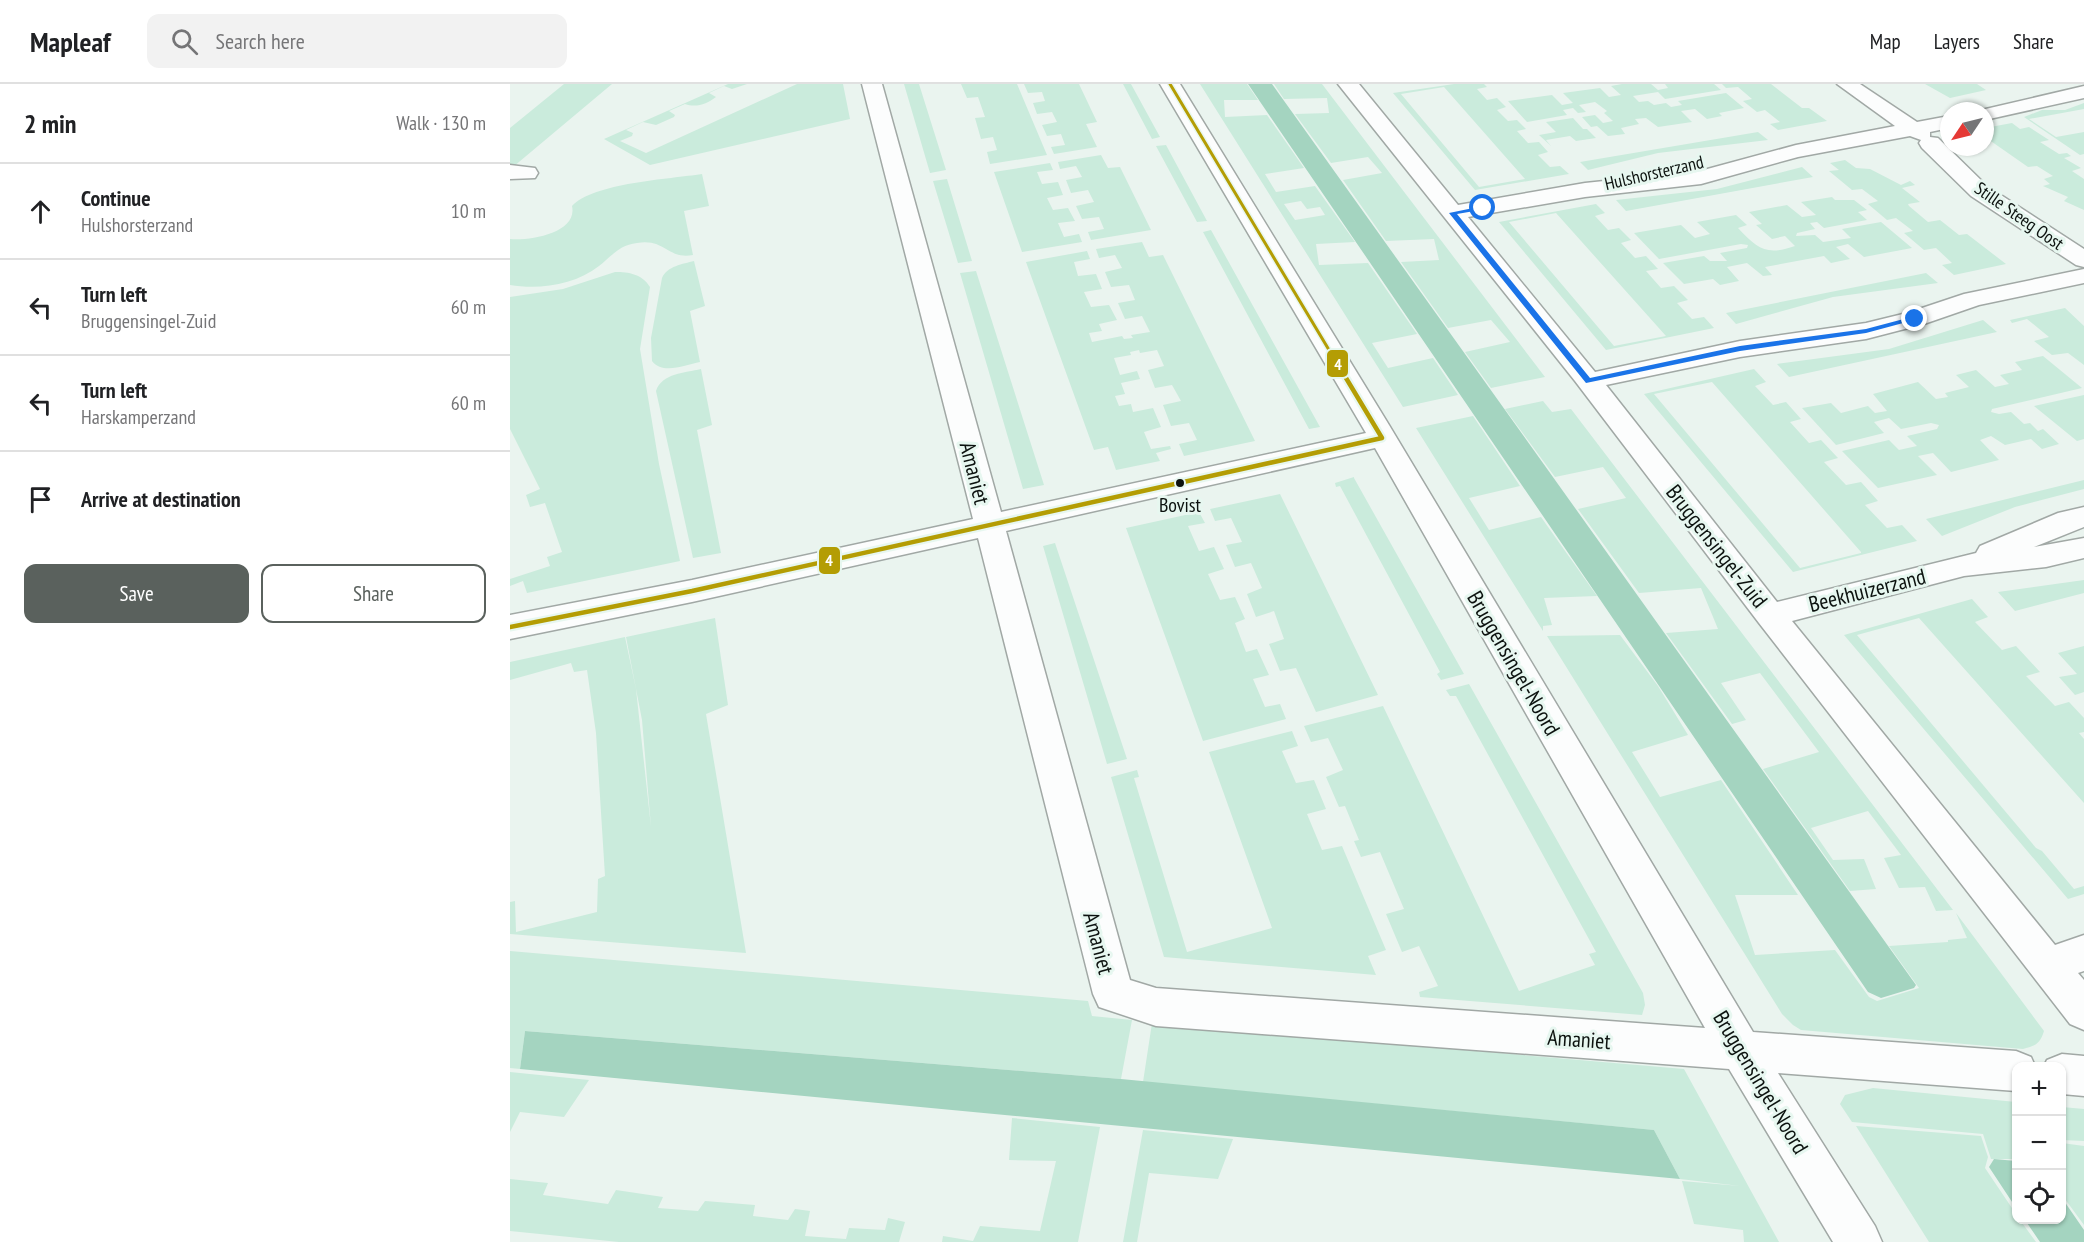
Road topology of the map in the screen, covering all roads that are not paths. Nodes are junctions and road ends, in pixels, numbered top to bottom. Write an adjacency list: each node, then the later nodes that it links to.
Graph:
1 (872, 84): 15 (street, Amaniet)
2 (1170, 84): 13 (street, Bruggensingel-Noord)
3 (1848, 84): 8 (street, Stille Steeg Oost)
4 (1354, 85): 9 (street, Bruggensingel-Zuid)
5 (2084, 92): 6 (street)
6 (1994, 112)
7 (1940, 127): 8 (street, Hulshorsterzand)
8 (1923, 136): 9 (street, Hulshorsterzand); 10 (street, Stille Steeg Oost)
9 (1452, 213): 12 (street, Bruggensingel-Zuid)
10 (2084, 260)
11 (2084, 276): 12 (street)
12 (1588, 381): 18 (street, Bruggensingel-Zuid)
13 (1382, 438): 15 (street); 22 (street, Bruggensingel-Noord)
14 (2084, 517): 17 (street, Beekhuizerzand)
15 (988, 526): 19 (street); 22 (street, Amaniet)
16 (2084, 548): 17 (street, Beekhuizerzand)
17 (1964, 565): 18 (street, Beekhuizerzand)
18 (1770, 615): 20 (street, Bruggensingel-Zuid)
19 (510, 627)
20 (2066, 959): 21 (street, Bruggensingel-Zuid)
21 (2084, 1011)
22 (1741, 1051): 23 (street, Amaniet); 26 (street, Bruggensingel-Noord)
23 (2012, 1071)
24 (2066, 1074): 25 (street)
25 (2084, 1076)
26 (1859, 1242)

